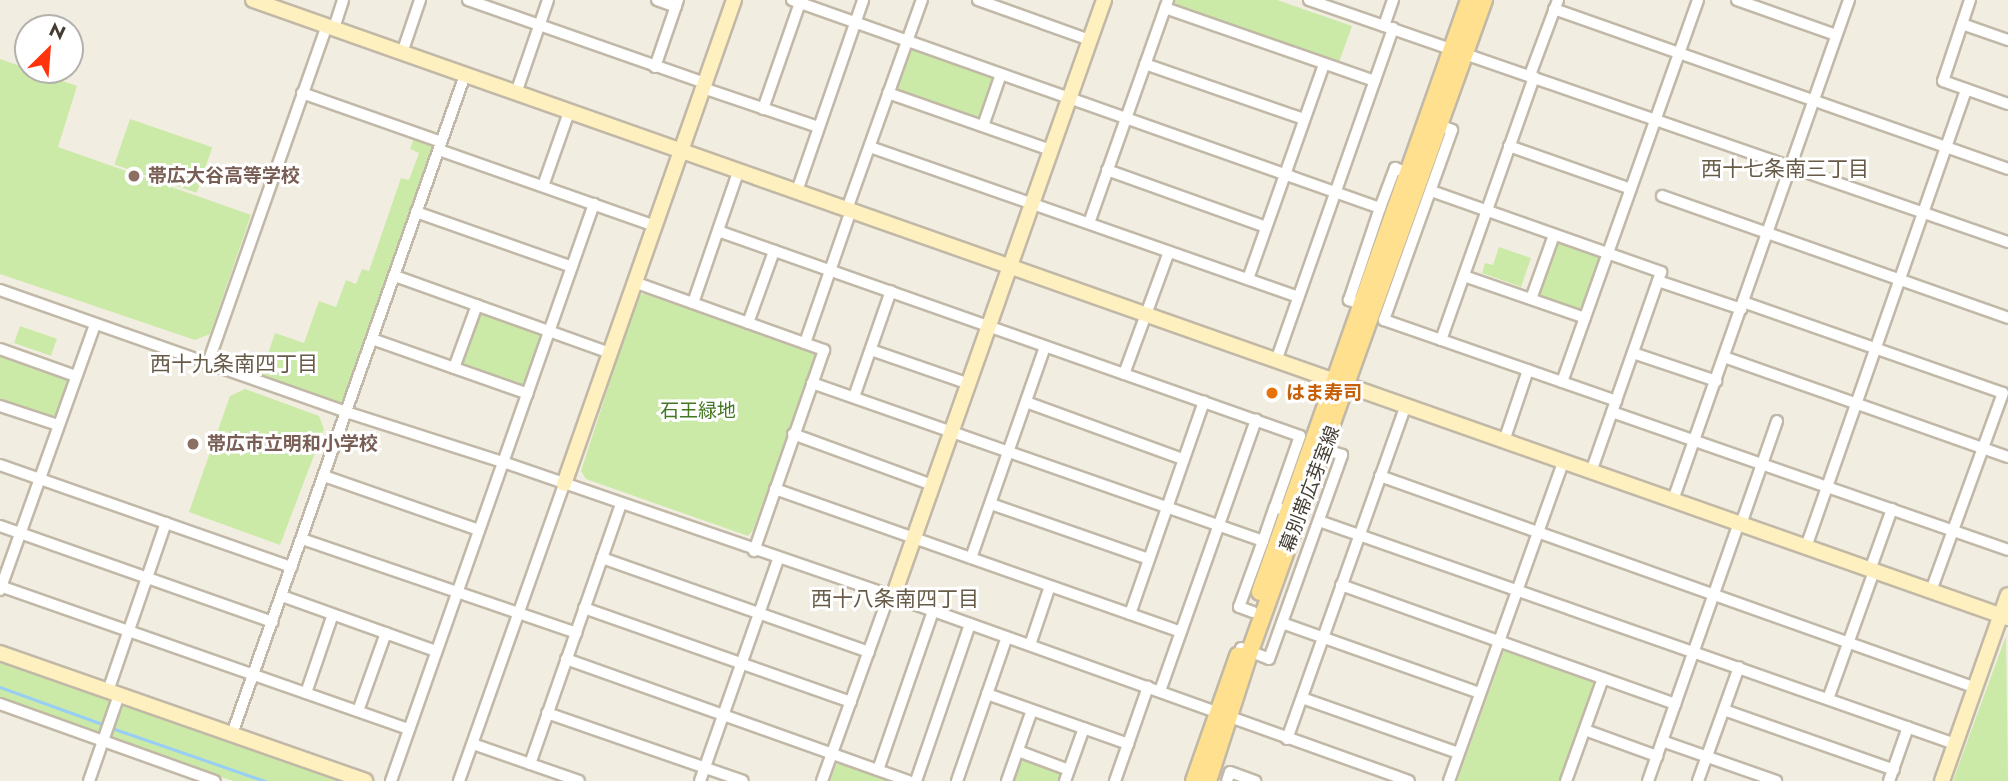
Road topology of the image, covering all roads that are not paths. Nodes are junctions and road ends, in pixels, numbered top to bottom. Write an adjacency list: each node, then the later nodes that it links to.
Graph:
1 (253, 0): 27 (street)
2 (343, 0): 27 (street)
3 (420, 0): 35 (street)
4 (468, 0): 26 (street)
5 (548, 0): 26 (street)
6 (657, 0): 21 (street)
7 (734, 0): 43 (street)
8 (863, 0): 24 (street)
9 (922, 0): 32 (street)
10 (978, 0): 30 (street)
11 (1104, 0): 30 (street)
12 (1309, 0): 28 (street)
13 (1393, 0): 28 (street)
14 (1469, 0): 33 (main road, 幕別帯広芽室線)
15 (1484, 0): 33 (main road, 幕別帯広芽室線)
16 (1698, 0): 34 (street)
17 (1849, 0): 29 (street)
18 (1970, 0): 25 (street)
19 (798, 1): 24 (street); 51 (street)
20 (1742, 1): 29 (street)
21 (677, 3): 38 (street)
22 (1166, 4): 36 (street); 37 (street)
23 (1556, 5): 34 (street); 41 (street)
24 (855, 22): 32 (street); 57 (street)
25 (1962, 24): 31 (street); 44 (street)
26 (539, 25): 38 (street); 46 (street)
27 (330, 27): 35 (street); 45 (street)
28 (1389, 27): 33 (street); 42 (street)
29 (1836, 35): 49 (street)
30 (1090, 40): 48 (street)
31 (2008, 40)
32 (907, 41): 39 (street); 47 (street)
33 (1458, 51): 41 (street); 69 (main road, 幕別帯広芽室線); 69 (main road, 幕別帯広芽室線)
34 (1679, 52): 49 (street); 55 (street)
35 (402, 53): 40 (street)
36 (1145, 64): 53 (street); 54 (street)
37 (1324, 64): 42 (street); 54 (street)
38 (655, 66): 43 (street)
39 (1001, 74): 48 (street); 56 (street)
40 (465, 75): 46 (street); 58 (street)
41 (1532, 76): 55 (street); 59 (street)
42 (1375, 81): 73 (street)
43 (704, 85): 51 (street); 62 (street)
44 (1966, 89): 50 (street); 60 (street)
45 (302, 93): 58 (street); 128 (street)
46 (516, 93): 52 (street)
47 (888, 93): 56 (street); 61 (street)
48 (1069, 99): 53 (street); 63 (street)
49 (1814, 100): 60 (street); 64 (street)
50 (2008, 104)
51 (763, 109): 57 (street)
52 (569, 112): 62 (street); 70 (street)
53 (1126, 118): 66 (street); 68 (street)
54 (1304, 118): 68 (street)
55 (1656, 119): 64 (street); 71 (street)
56 (983, 126): 63 (street)
57 (818, 127): 72 (street)
58 (440, 146): 70 (street); 80 (street)
59 (1509, 146): 71 (street); 79 (street)
60 (1946, 146): 65 (street); 81 (street)
61 (870, 147): 76 (street); 78 (street)
62 (682, 150): 67 (street); 83 (street)
63 (1051, 150): 76 (street)
64 (1791, 165): 81 (street); 86 (street)
65 (2008, 169)
66 (1107, 170): 82 (street); 84 (street)
67 (738, 172): 72 (street); 85 (street)
68 (1285, 174): 73 (street); 84 (street)
69 (1419, 180): 77 (street); 79 (street); 96 (main road, 幕別帯広芽室線); 96 (street)
70 (543, 186): 75 (street)
71 (1631, 190): 91 (street)
72 (797, 191): 78 (street)
73 (1336, 193): 77 (street); 104 (street)
74 (1662, 196): 86 (street)
75 (594, 204): 83 (street); 92 (street)
76 (1032, 204): 82 (street); 93 (street)
77 (1380, 208): 107 (street)
78 (849, 210): 93 (street); 94 (street)
79 (1487, 211): 87 (street); 97 (street)
80 (416, 212): 92 (street); 95 (street)
81 (1923, 212): 88 (street); 99 (street)
82 (1089, 223): 90 (street)
83 (655, 226): 101 (street)
84 (1266, 227): 98 (street)
85 (718, 231): 89 (street); 106 (street)
86 (1768, 234): 99 (street); 109 (street)
87 (1554, 235): 91 (street); 105 (street)
88 (2008, 243)
89 (774, 251): 94 (street); 113 (street)
90 (1169, 251): 98 (street); 110 (street)
91 (1608, 253): 100 (street); 111 (street)
92 (572, 267): 116 (street)
93 (1010, 267): 110 (street); 115 (street)
94 (830, 270): 103 (street); 119 (street)
95 (395, 276): 108 (street); 117 (street)
96 (1386, 276): 107 (main road, 幕別帯広芽室線); 118 (street); 136 (main road, 幕別帯広芽室線)
97 (1464, 276): 105 (street); 118 (street)
98 (1248, 279): 104 (street)
99 (1899, 280): 112 (street); 121 (street)
100 (1658, 281): 109 (street); 125 (street)
101 (634, 282): 106 (street); 124 (street)
102 (0, 290): 114 (street)
103 (891, 291): 115 (street); 123 (street)
104 (1298, 297): 127 (street)
105 (1531, 299): 111 (street)
106 (693, 303): 113 (street)
107 (1361, 304): 136 (main road, 幕別帯広芽室線)
108 (477, 305): 116 (street); 129 (street)
109 (1742, 305): 121 (street); 126 (street)
110 (1146, 314): 127 (street); 131 (street)
111 (1585, 318): 134 (street)
112 (2008, 318)
113 (748, 323): 119 (street)
114 (95, 324): 128 (street); 132 (street)
115 (988, 326): 120 (street); 137 (street)
116 (551, 331): 124 (street); 138 (street)
117 (372, 339): 129 (street); 146 (street)
118 (1441, 340): 130 (street)
119 (805, 343): 135 (street)
120 (1045, 348): 131 (street); 141 (street)
121 (1875, 348): 143 (street); 156 (street)
122 (0, 349): 132 (street)
123 (871, 350): 137 (street); 139 (street)
124 (610, 353): 168 (street)
125 (1633, 353): 133 (street); 140 (street)
126 (1724, 357): 133 (street); 143 (street)
127 (1276, 361): 136 (street)
128 (208, 363): 146 (street)
129 (454, 368): 138 (street)
130 (1528, 370): 134 (street); 153 (street)
131 (1124, 374): 142 (street)
132 (76, 376): 150 (street)
133 (1716, 381): 154 (street)
134 (1562, 382): 140 (street)
135 (812, 383): 139 (street); 152 (street)
136 (1340, 383): 145 (street); 155 (main road, 幕別帯広芽室線); 177 (main road, 幕別帯広芽室線)
137 (969, 384): 151 (street)
138 (528, 394): 160 (street)
139 (854, 397): 151 (street)
140 (1616, 401): 147 (street)
141 (1026, 402): 157 (street); 159 (street)
142 (1204, 402): 148 (street); 159 (street)
143 (1856, 404): 156 (street); 170 (street)
144 (0, 406): 150 (street)
145 (1405, 407): 153 (street); 166 (street)
146 (346, 412): 160 (street); 165 (street)
147 (1612, 412): 154 (street); 164 (street)
148 (1256, 420): 177 (street); 181 (street)
149 (1777, 421): 162 (street)
150 (58, 425): 167 (street)
151 (951, 432): 157 (street); 169 (street)
152 (793, 434): 169 (street); 171 (street)
153 (1504, 441): 161 (street)
154 (1694, 441): 162 (street); 172 (street)
155 (1325, 449): 177 (main road, 幕別帯広芽室線); 178 (street)
156 (1983, 449): 158 (street); 185 (street)
157 (1008, 452): 174 (street); 175 (street)
158 (2008, 457)
159 (1183, 459): 175 (street)
160 (503, 462): 168 (street); 183 (street)
161 (1563, 462): 164 (street); 184 (street)
162 (1763, 464): 170 (street); 180 (street)
163 (0, 465): 167 (street)
164 (1591, 472): 172 (street)
165 (324, 476): 183 (street); 188 (street)
166 (1380, 476): 184 (street); 187 (street)
167 (39, 479): 179 (street); 186 (street)
168 (564, 484): 173 (street); 215 (street)
169 (932, 485): 189 (street)
170 (1828, 486): 176 (street); 191 (street)
171 (775, 489): 189 (street); 193 (street)
172 (1673, 500): 180 (street)
173 (621, 504): 193 (street); 194 (street)
174 (990, 504): 195 (street); 197 (street)
175 (1167, 507): 181 (street); 197 (street)
176 (1892, 509): 185 (street); 199 (street)
177 (1288, 512): 190 (street); 213 (main road, 幕別帯広芽室線); 231 (main road, 幕別帯広芽室線)
178 (1319, 521): 187 (street); 220 (street)
179 (166, 523): 198 (street); 200 (street)
180 (1740, 524): 191 (street); 210 (street)
181 (1219, 525): 190 (street); 223 (street)
182 (0, 526): 186 (street)
183 (479, 530): 206 (street)
184 (1538, 531): 204 (street); 210 (street)
185 (1953, 531): 192 (street); 205 (street)
186 (21, 533): 200 (street); 203 (street)
187 (1359, 536): 201 (street); 204 (street)
188 (302, 539): 198 (street); 206 (street)
189 (914, 539): 195 (street); 209 (street)
190 (1263, 541): 213 (street)
191 (1806, 547): 199 (street)
192 (2008, 550)
193 (754, 551): 196 (street)
194 (602, 558): 211 (street); 216 (street)
195 (971, 558): 202 (street)
196 (778, 559): 209 (street); 216 (street)
197 (1149, 559): 217 (street)
198 (292, 567): 208 (street)
199 (1872, 570): 205 (street); 229 (street)
200 (147, 578): 219 (street); 222 (street)
201 (1341, 585): 227 (street); 228 (street)
202 (1050, 586): 217 (street); 230 (street)
203 (1, 588): 222 (street)
204 (1517, 591): 228 (street); 234 (street)
205 (1931, 591): 218 (street)
206 (457, 592): 215 (street); 232 (street)
207 (2008, 595): 218 (street)
208 (282, 596): 214 (street); 219 (street)
209 (891, 596): 212 (street); 233 (street)
210 (1714, 596): 229 (street); 234 (street)
211 (584, 608): 225 (street); 237 (street)
212 (933, 611): 221 (street); 277 (street)
213 (1253, 612): 231 (main road, 幕別帯広芽室線)
214 (333, 614): 224 (street); 245 (street)
215 (517, 614): 225 (street); 267 (street)
216 (759, 614): 233 (street); 237 (street)
217 (1130, 614): 223 (street)
218 (2004, 617): 242 (street)
219 (273, 622): 239 (street)
220 (1282, 623): 227 (street); 231 (street)
221 (970, 624): 226 (street); 290 (street)
222 (128, 632): 239 (street); 244 (street)
223 (1181, 632): 243 (street)
224 (386, 633): 232 (street); 255 (street)
225 (576, 633): 236 (street)
226 (1007, 637): 230 (street); 247 (street)
227 (1323, 637): 246 (street); 248 (street)
228 (1499, 642): 240 (street); 246 (street)
229 (1848, 642): 242 (street); 249 (street)
230 (1030, 645): 241 (street)
231 (1245, 650): 258 (main road, 幕別帯広芽室線)
232 (436, 651): 261 (street)
233 (869, 652): 250 (street)
234 (1694, 652): 238 (street); 252 (street)
235 (0, 653): 244 (street)
236 (566, 659): 256 (street); 257 (street)
237 (741, 663): 250 (street); 257 (street)
238 (1739, 667): 249 (street); 253 (street)
239 (254, 674): 245 (street); 263 (street)
240 (1603, 678): 252 (street); 262 (street)
241 (1148, 687): 243 (street); 268 (street)
242 (1976, 688): 269 (street)
243 (1160, 691): 258 (street)
244 (113, 693): 263 (street); 265 (street)
245 (306, 693): 255 (street)
246 (1480, 693): 272 (street)
247 (987, 694): 254 (street); 291 (street)
248 (1302, 698): 264 (street); 272 (street)
249 (1828, 699): 259 (street)
250 (851, 702): 271 (street)
251 (0, 704): 265 (street)
252 (1675, 704): 266 (street)
253 (1724, 709): 274 (street); 279 (street)
254 (1032, 710): 260 (street); 270 (street)
255 (358, 711): 261 (street)
256 (547, 713): 275 (street); 276 (street)
257 (724, 714): 271 (street); 276 (street)
258 (1224, 714): 264 (street); 295 (main road, 幕別帯広芽室線); 296 (main road, 幕別帯広芽室線)
259 (1908, 727): 269 (street); 279 (street)
260 (1084, 728): 268 (street); 278 (street)
261 (409, 729): 283 (street)
262 (1585, 730): 273 (street); 301 (street)
263 (233, 734): 282 (street)
264 (1287, 739): 299 (street)
265 (104, 740): 280 (street); 281 (street)
266 (1662, 741): 273 (street); 274 (street)
267 (472, 744): 275 (street); 284 (street)
268 (1128, 744): 294 (street)
269 (1955, 744): 306 (street)
270 (1018, 751): 278 (street); 292 (street)
271 (832, 753): 277 (street); 288 (street)
272 (1458, 753): 300 (street)
273 (1657, 756): 302 (street)
274 (1707, 757): 303 (street); 304 (street)
275 (530, 764): 285 (street)
276 (705, 768): 286 (street); 287 (street)
277 (878, 770): 289 (street)
278 (1069, 770): 293 (street)
279 (1894, 770): 305 (street)
280 (89, 781)
281 (215, 781)
282 (365, 781)
283 (390, 781)
284 (459, 781)
285 (579, 781)
286 (700, 781)
287 (743, 781)
288 (822, 781)
289 (909, 781)
290 (916, 781)
291 (957, 781)
292 (1007, 781)
293 (1065, 781)
294 (1115, 781)
295 (1194, 781)
296 (1208, 781)
297 (1227, 781): 298 (street)
298 (1255, 781)
299 (1409, 781)
300 (1449, 781)
301 (1566, 781)
302 (1648, 781)
303 (1698, 781)
304 (1776, 781)
305 (1889, 781)
306 (1942, 781)

